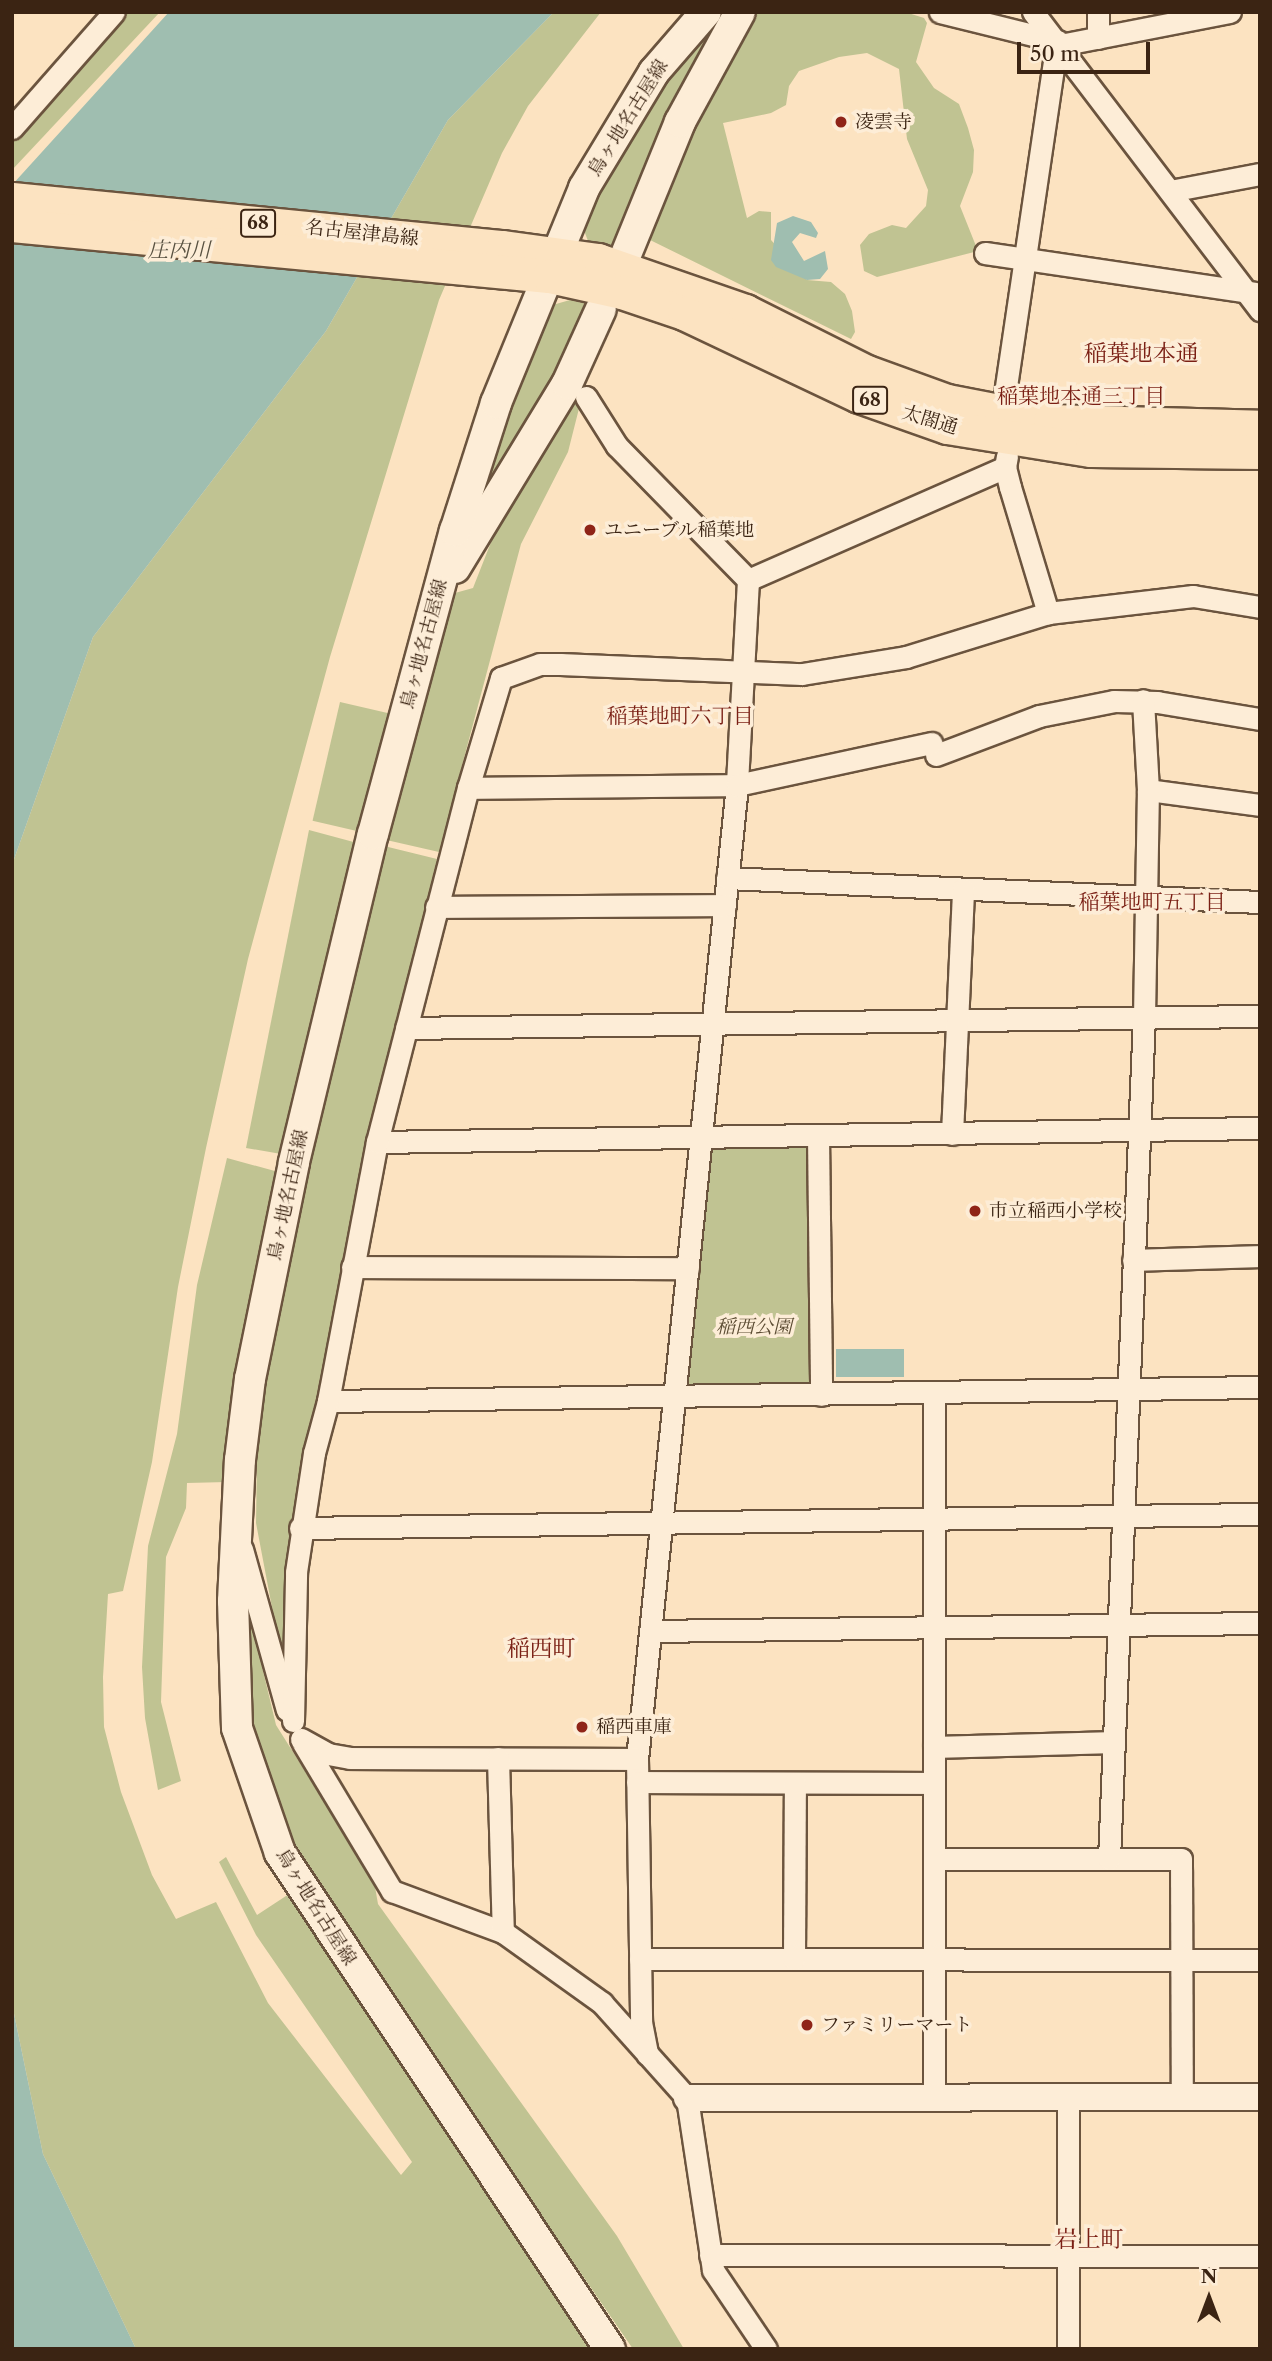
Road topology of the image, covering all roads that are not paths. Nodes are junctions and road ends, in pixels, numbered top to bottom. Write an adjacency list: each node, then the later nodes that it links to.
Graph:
1 (114, 12): 10 (street)
2 (706, 12): 19 (main road, 鳥ヶ地名古屋線)
3 (740, 12): 15 (main road)
4 (940, 12): 9 (street)
5 (1033, 12): 9 (street)
6 (1098, 12): 8 (street)
7 (1230, 12): 8 (street)
8 (1098, 38): 9 (street)
9 (1058, 43): 12 (street); 18 (street)
10 (12, 128)
11 (1260, 174): 12 (street)
12 (1170, 191): 20 (street)
13 (12, 199): 17 (main road, 名古屋津島線 / 68)
14 (12, 225): 17 (main road, 名古屋津島線 / 68)
15 (627, 252)
16 (985, 253): 18 (street)
17 (501, 259): 19 (main road, 太閤通 / 68)
18 (1025, 261): 20 (street); 24 (street)
19 (554, 265): 24 (main road, 太閤通 / 68); 29 (main road, 鳥ヶ地名古屋線)
20 (1256, 299)
21 (601, 309): 29 (main road)
22 (586, 397): 26 (street)
23 (1260, 427): 24 (main road, 太閤通 / 68)
24 (1006, 440): 25 (main road, 太閤通 / 68); 26 (street); 28 (street)
25 (1260, 452)
26 (748, 580): 30 (street)
27 (1260, 607): 28 (street)
28 (1048, 613): 30 (street)
29 (424, 640): 69 (main road, 鳥ヶ地名古屋線)
30 (743, 672): 33 (street); 34 (street)
31 (1143, 700): 32 (street); 33 (street); 35 (street)
32 (1260, 719)
33 (737, 785): 34 (street); 37 (street)
34 (468, 788): 42 (street)
35 (1148, 790): 36 (street); 39 (street)
36 (1260, 805)
37 (727, 878): 38 (street); 41 (street)
38 (963, 889): 39 (street); 45 (street)
39 (1147, 898): 40 (street); 44 (street)
40 (1260, 902)
41 (725, 905): 42 (street); 46 (street)
42 (436, 907): 47 (street)
43 (1260, 1016): 44 (street)
44 (1144, 1017): 45 (street); 49 (street)
45 (959, 1020): 46 (street); 50 (street)
46 (715, 1023): 47 (street); 52 (street)
47 (405, 1028): 53 (street)
48 (1260, 1128): 49 (street)
49 (1138, 1129): 50 (street); 55 (street)
50 (952, 1134): 51 (street)
51 (818, 1136): 52 (street); 61 (street)
52 (702, 1138): 53 (street); 57 (street)
53 (377, 1142): 56 (street)
54 (1260, 1256): 55 (street)
55 (1133, 1260): 59 (street)
56 (352, 1267): 57 (street); 63 (street)
57 (688, 1268): 62 (street)
58 (1260, 1387): 59 (street)
59 (1128, 1390): 60 (street); 65 (street)
60 (934, 1392): 61 (street); 66 (street)
61 (821, 1395): 62 (street)
62 (673, 1397): 63 (street); 67 (street)
63 (328, 1401): 68 (street)
64 (1260, 1514): 65 (street)
65 (1123, 1518): 66 (street); 71 (street)
66 (934, 1519): 67 (street); 72 (street)
67 (659, 1522): 68 (street); 73 (street)
68 (300, 1528): 74 (street)
69 (238, 1533): 74 (street); 100 (main road, 鳥ヶ地名古屋線)
70 (1260, 1623): 71 (street)
71 (1119, 1626): 72 (street); 75 (street)
72 (934, 1627): 73 (street); 77 (street)
73 (650, 1631): 79 (street)
74 (293, 1721): 76 (street)
75 (1114, 1742): 77 (street); 84 (street)
76 (303, 1743): 78 (street); 85 (street)
77 (934, 1747): 82 (street)
78 (498, 1758): 79 (street); 85 (street)
79 (637, 1759): 80 (street)
80 (637, 1782): 81 (street); 86 (street)
81 (795, 1783): 82 (street); 87 (street)
82 (934, 1783): 83 (street)
83 (934, 1859): 84 (street); 88 (street)
84 (1109, 1859): 89 (street)
85 (502, 1932): 91 (street)
86 (640, 1959): 87 (street); 91 (street)
87 (794, 1959): 88 (street)
88 (933, 1959): 89 (street); 96 (street)
89 (1182, 1959): 90 (street); 93 (street)
90 (1260, 1961)
91 (647, 2054): 95 (street)
92 (1068, 2097): 93 (street); 96 (street); 97 (street)
93 (1182, 2097): 94 (street)
94 (1260, 2097)
95 (687, 2098): 96 (street); 98 (street)
96 (933, 2098)
97 (1069, 2255): 98 (street); 99 (street); 102 (street)
98 (710, 2256): 101 (street)
99 (1260, 2256)
100 (610, 2349)
101 (766, 2349)
102 (1068, 2349)

